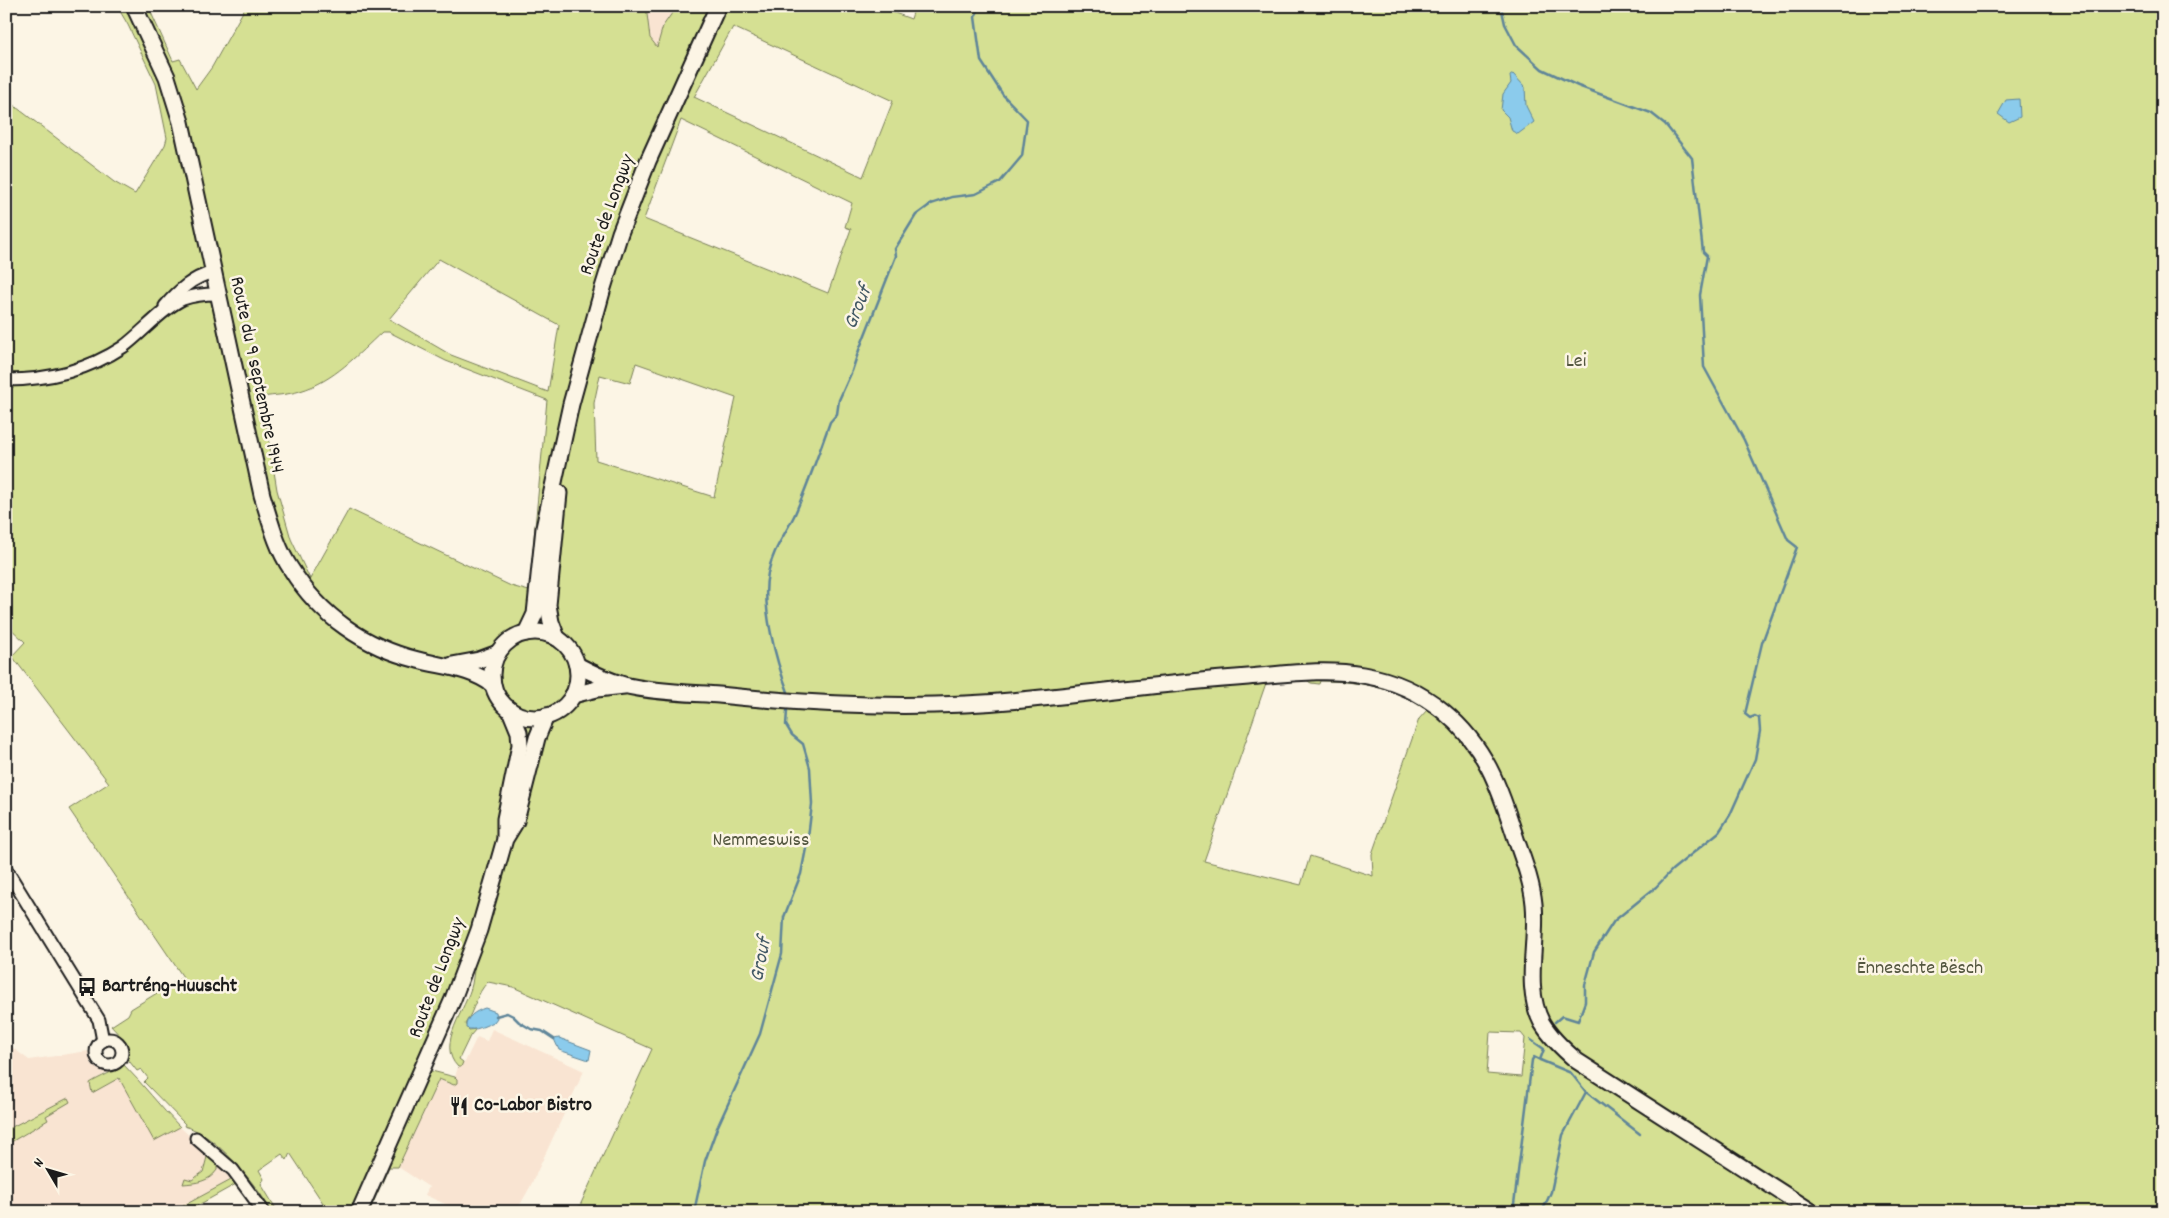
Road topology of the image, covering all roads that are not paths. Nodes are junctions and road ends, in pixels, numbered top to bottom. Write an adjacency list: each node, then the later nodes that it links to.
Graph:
1 (134, 6): 3 (main road, Route du 9 septembre 1944)
2 (718, 6): 7 (main road, Route de Longwy)
3 (212, 272): 4 (main road, Route du 9 septembre 1944); 5 (street)
4 (217, 294): 5 (street); 12 (main road, Route du 9 septembre 1944)
5 (145, 330): 6 (street)
6 (6, 380)
7 (561, 447): 8 (main road, Route de Longwy); 9 (main road, Route de Longwy)
8 (526, 633): 9 (main road); 10 (main road)
9 (557, 638): 11 (main road)
10 (498, 653): 12 (main road); 13 (main road)
11 (577, 665): 14 (main road); 15 (main road)
12 (448, 666): 13 (main road)
13 (493, 685): 16 (main road)
14 (628, 686): 15 (main road); 24 (main road)
15 (573, 696): 17 (main road)
16 (510, 710): 17 (main road); 18 (main road, Route de Longwy)
17 (546, 716): 18 (main road, Route de Longwy)
18 (505, 838): 23 (main road, Route de Longwy)
19 (6, 869): 20 (street)
20 (102, 1041)
21 (196, 1138): 22 (street)
22 (264, 1212)
23 (359, 1212)
24 (1812, 1212)

